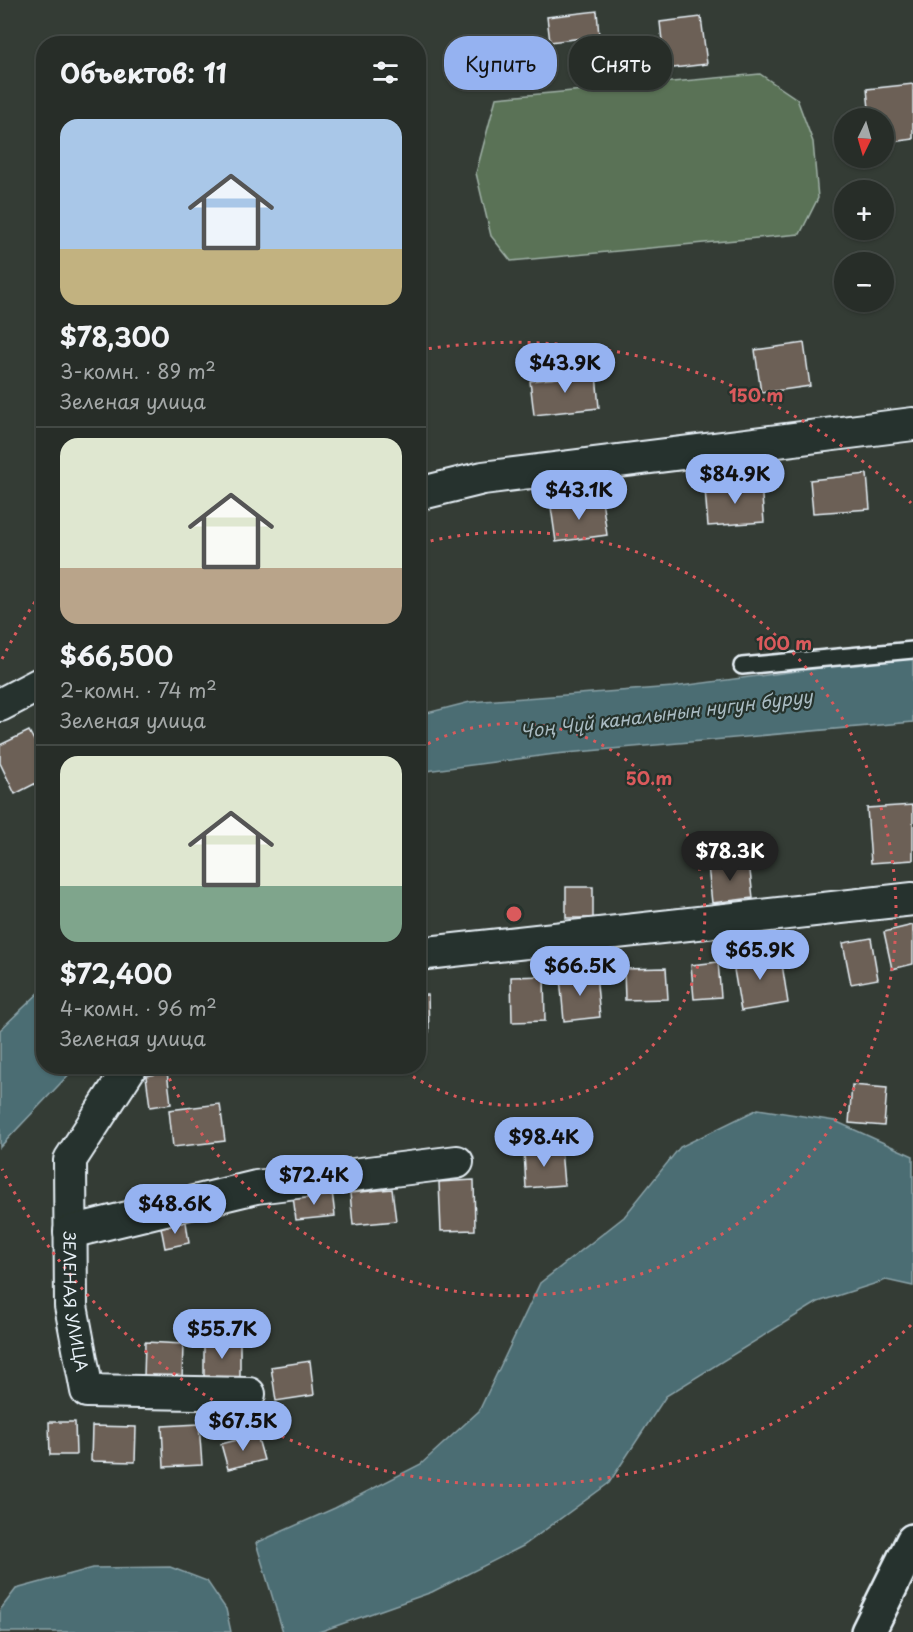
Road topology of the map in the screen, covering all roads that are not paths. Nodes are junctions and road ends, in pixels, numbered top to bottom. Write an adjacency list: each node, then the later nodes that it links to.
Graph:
1 (913, 424): 2 (street)
2 (426, 492)
3 (913, 650): 4 (lane)
4 (742, 666)
5 (36, 686): 6 (street)
6 (0, 705)
7 (913, 899): 8 (street)
8 (426, 953)
9 (126, 1074): 11 (street, ЗЕЛЕНАЯ УЛИЦА)
10 (457, 1162): 11 (street)
11 (70, 1232): 12 (street, ЗЕЛЕНАЯ УЛИЦА)
12 (249, 1394)
13 (913, 1541): 14 (street)
14 (868, 1632)

